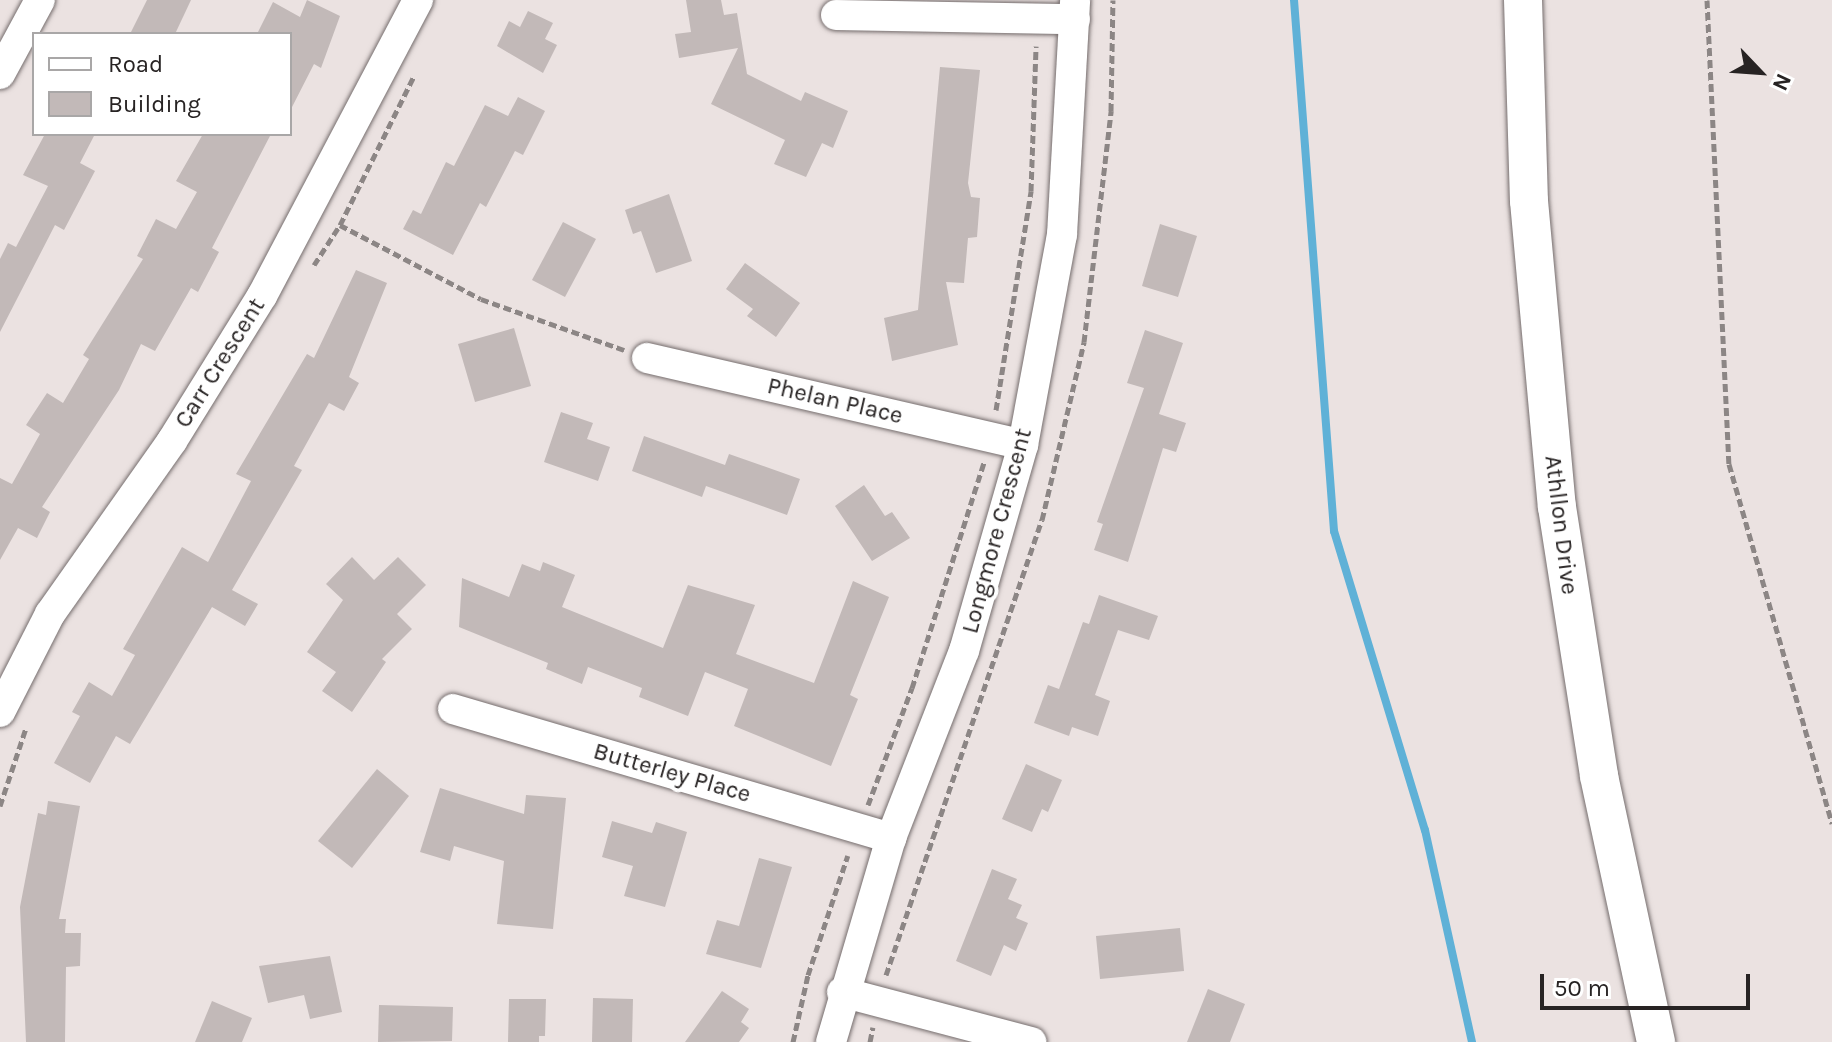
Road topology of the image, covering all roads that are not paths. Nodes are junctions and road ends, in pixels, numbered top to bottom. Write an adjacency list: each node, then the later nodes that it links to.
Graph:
1 (40, 0): 6 (street)
2 (418, 0): 10 (street, Carr Crescent)
3 (1523, 0): 15 (main road, Athllon Drive)
4 (1075, 9): 5 (street); 8 (street, Longmore Crescent)
5 (836, 15)
6 (0, 74)
7 (647, 358): 8 (street, Phelan Place)
8 (1023, 445): 11 (street, Longmore Crescent)
9 (453, 709): 11 (street, Butterley Place)
10 (0, 712)
11 (891, 838): 12 (street, Longmore Crescent)
12 (842, 992): 13 (street, Longmore Crescent); 14 (street)
13 (831, 1042)
14 (1031, 1042)
15 (1656, 1042)

